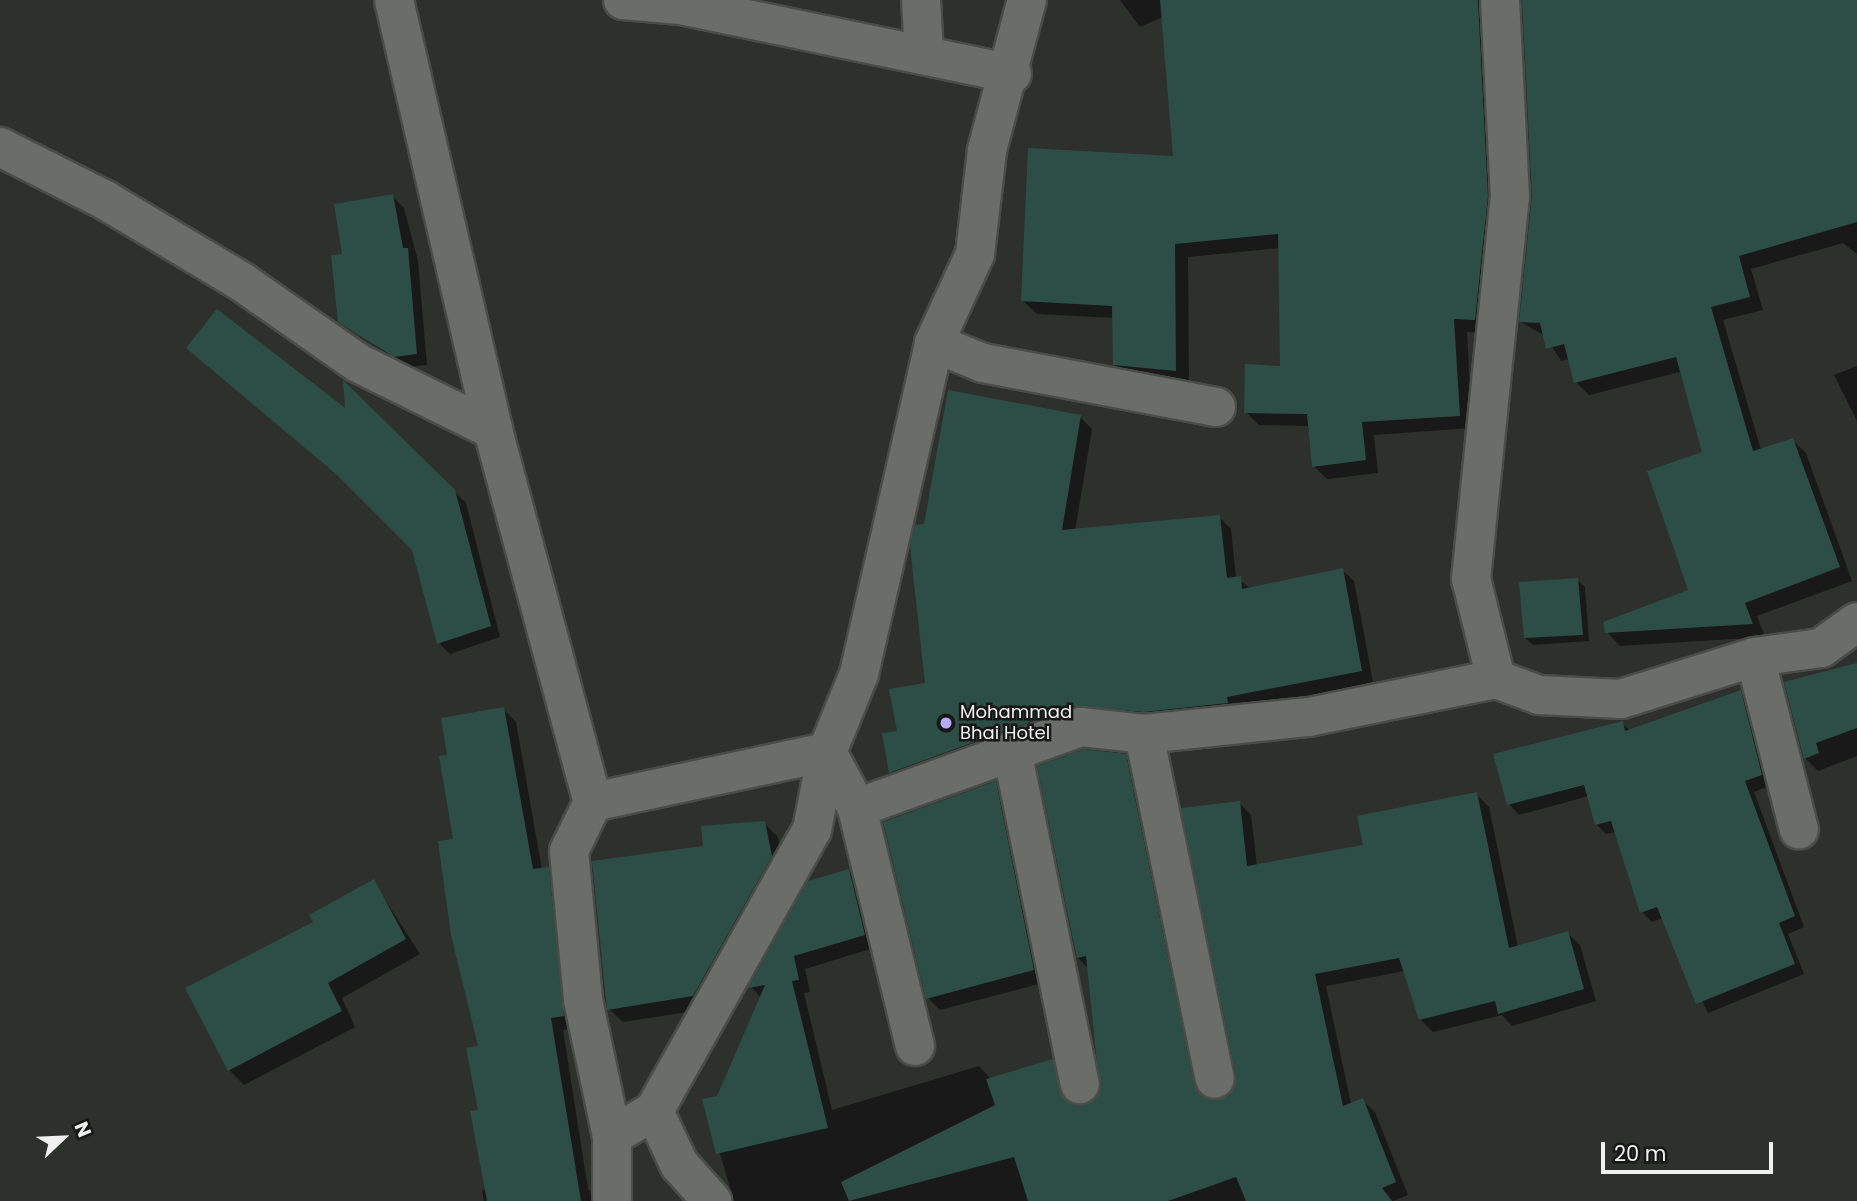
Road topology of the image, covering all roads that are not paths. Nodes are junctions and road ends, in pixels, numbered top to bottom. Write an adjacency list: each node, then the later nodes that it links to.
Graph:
1 (394, 0): 11 (street)
2 (623, 0): 6 (street)
3 (921, 0): 6 (street)
4 (1027, 0): 7 (street)
5 (1500, 0): 14 (street)
6 (924, 52): 7 (street)
7 (1012, 74): 9 (street)
8 (0, 147): 11 (street)
9 (934, 344): 10 (street); 16 (street)
10 (1216, 407)
11 (493, 430): 18 (street)
12 (1857, 622): 13 (street)
13 (1755, 657): 14 (street); 20 (street)
14 (1496, 679): 15 (street)
15 (1144, 734): 17 (street); 22 (street)
16 (827, 752): 18 (street); 19 (street); 24 (street)
17 (1013, 755): 19 (street); 23 (street)
18 (593, 802): 25 (street)
19 (857, 808): 21 (street)
20 (1799, 829)
21 (915, 1046)
22 (1215, 1079)
23 (1080, 1084)
24 (654, 1111): 25 (street); 27 (street)
25 (612, 1136): 26 (street)
26 (612, 1201)
27 (712, 1201)

